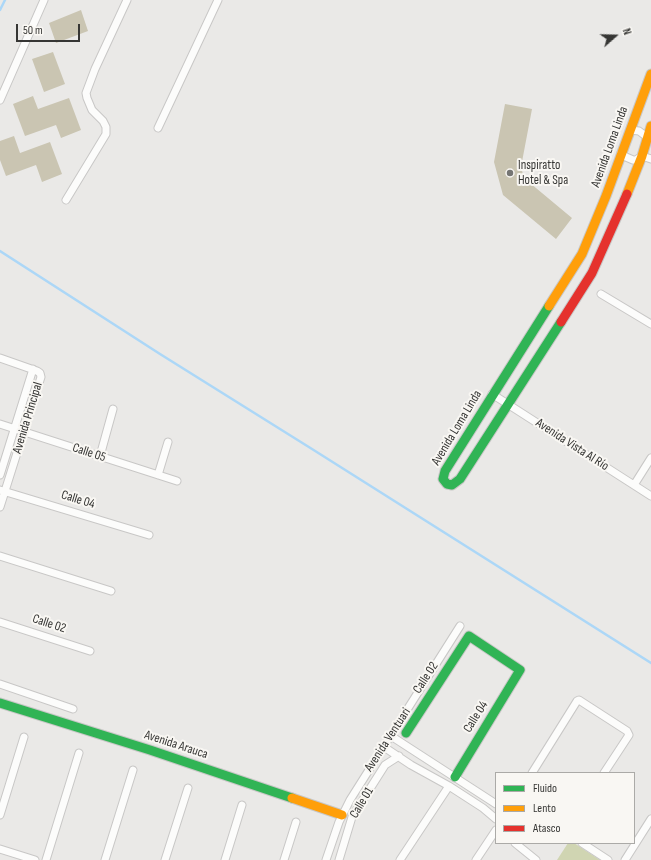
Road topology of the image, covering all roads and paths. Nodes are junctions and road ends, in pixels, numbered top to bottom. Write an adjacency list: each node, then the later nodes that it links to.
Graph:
1 (44, 0): 5 (street)
2 (127, 0): 12 (street)
3 (218, 0): 7 (street)
4 (651, 74): 8 (street, Avenida Loma Linda)
5 (0, 100)
6 (651, 126): 9 (street, Avenida Loma Linda)
7 (158, 128)
8 (630, 130): 9 (street); 10 (street, Avenida Loma Linda)
9 (647, 137): 11 (street, Avenida Loma Linda)
10 (622, 153): 11 (street); 17 (street, Avenida Loma Linda)
11 (647, 158): 18 (street, Avenida Loma Linda)
12 (66, 200)
13 (601, 294): 14 (street)
14 (651, 324)
15 (0, 358): 16 (street)
16 (33, 369): 21 (street, Avenida Principal); 22 (street, Avenida Principal)
17 (492, 394): 18 (street, Avenida Vista Al Río); 18 (street, Avenida Loma Linda)
18 (508, 404): 29 (street, Avenida Vista Al Río)
19 (113, 409): 24 (street)
20 (0, 424): 21 (street, Calle 05)
21 (15, 428): 22 (street, Calle 05); 26 (street, Avenida Principal)
22 (24, 431): 24 (street, Calle 05); 30 (street, Avenida Principal)
23 (168, 442): 27 (street)
24 (100, 456): 27 (street, Calle 05)
25 (651, 458): 29 (street)
26 (0, 475)
27 (158, 475): 28 (street, Calle 05)
28 (177, 481)
29 (634, 486): 31 (street, Avenida Vista Al Río)
30 (2, 491): 32 (street, Avenida Principal); 33 (street, Calle 04)
31 (651, 496)
32 (0, 507)
33 (149, 535)
34 (0, 556): 35 (street)
35 (111, 591)
36 (0, 622): 38 (street, Calle 02)
37 (460, 626): 44 (street, Avenida Ventuari)
38 (90, 651)
39 (520, 670): 43 (street, Calle 02); 52 (street, Calle 04)
40 (0, 684): 42 (street)
41 (0, 703): 59 (street, Avenida Arauca)
42 (73, 709)
43 (406, 733)
44 (391, 736): 46 (street, Avenida Ventuari); 52 (street)
45 (24, 737): 60 (street)
46 (384, 747): 48 (street); 59 (street, Avenida Ventuari)
47 (79, 753): 69 (street)
48 (399, 756): 53 (street); 75 (street, Calle 01)
49 (134, 770): 70 (street)
50 (533, 772): 51 (street)
51 (605, 772)
52 (455, 777): 55 (street)
53 (449, 786): 58 (street); 76 (street)
54 (188, 788): 71 (street)
55 (489, 800): 56 (street); 58 (street)
56 (495, 803)
57 (242, 805): 72 (street)
58 (483, 808): 61 (street)
59 (342, 815): 74 (street, Avenida Ventuari)
60 (0, 816)
61 (495, 818)
62 (651, 819): 80 (street)
63 (296, 822): 73 (street)
64 (495, 832): 77 (street)
65 (516, 844): 78 (street)
66 (584, 844): 79 (street)
67 (0, 849): 68 (street)
68 (35, 860)
69 (46, 860)
70 (105, 860)
71 (165, 860)
72 (225, 860)
73 (284, 860)
74 (326, 860)
75 (339, 860)
76 (400, 860)
77 (476, 860)
78 (536, 860)
79 (608, 860)
80 (625, 860)

